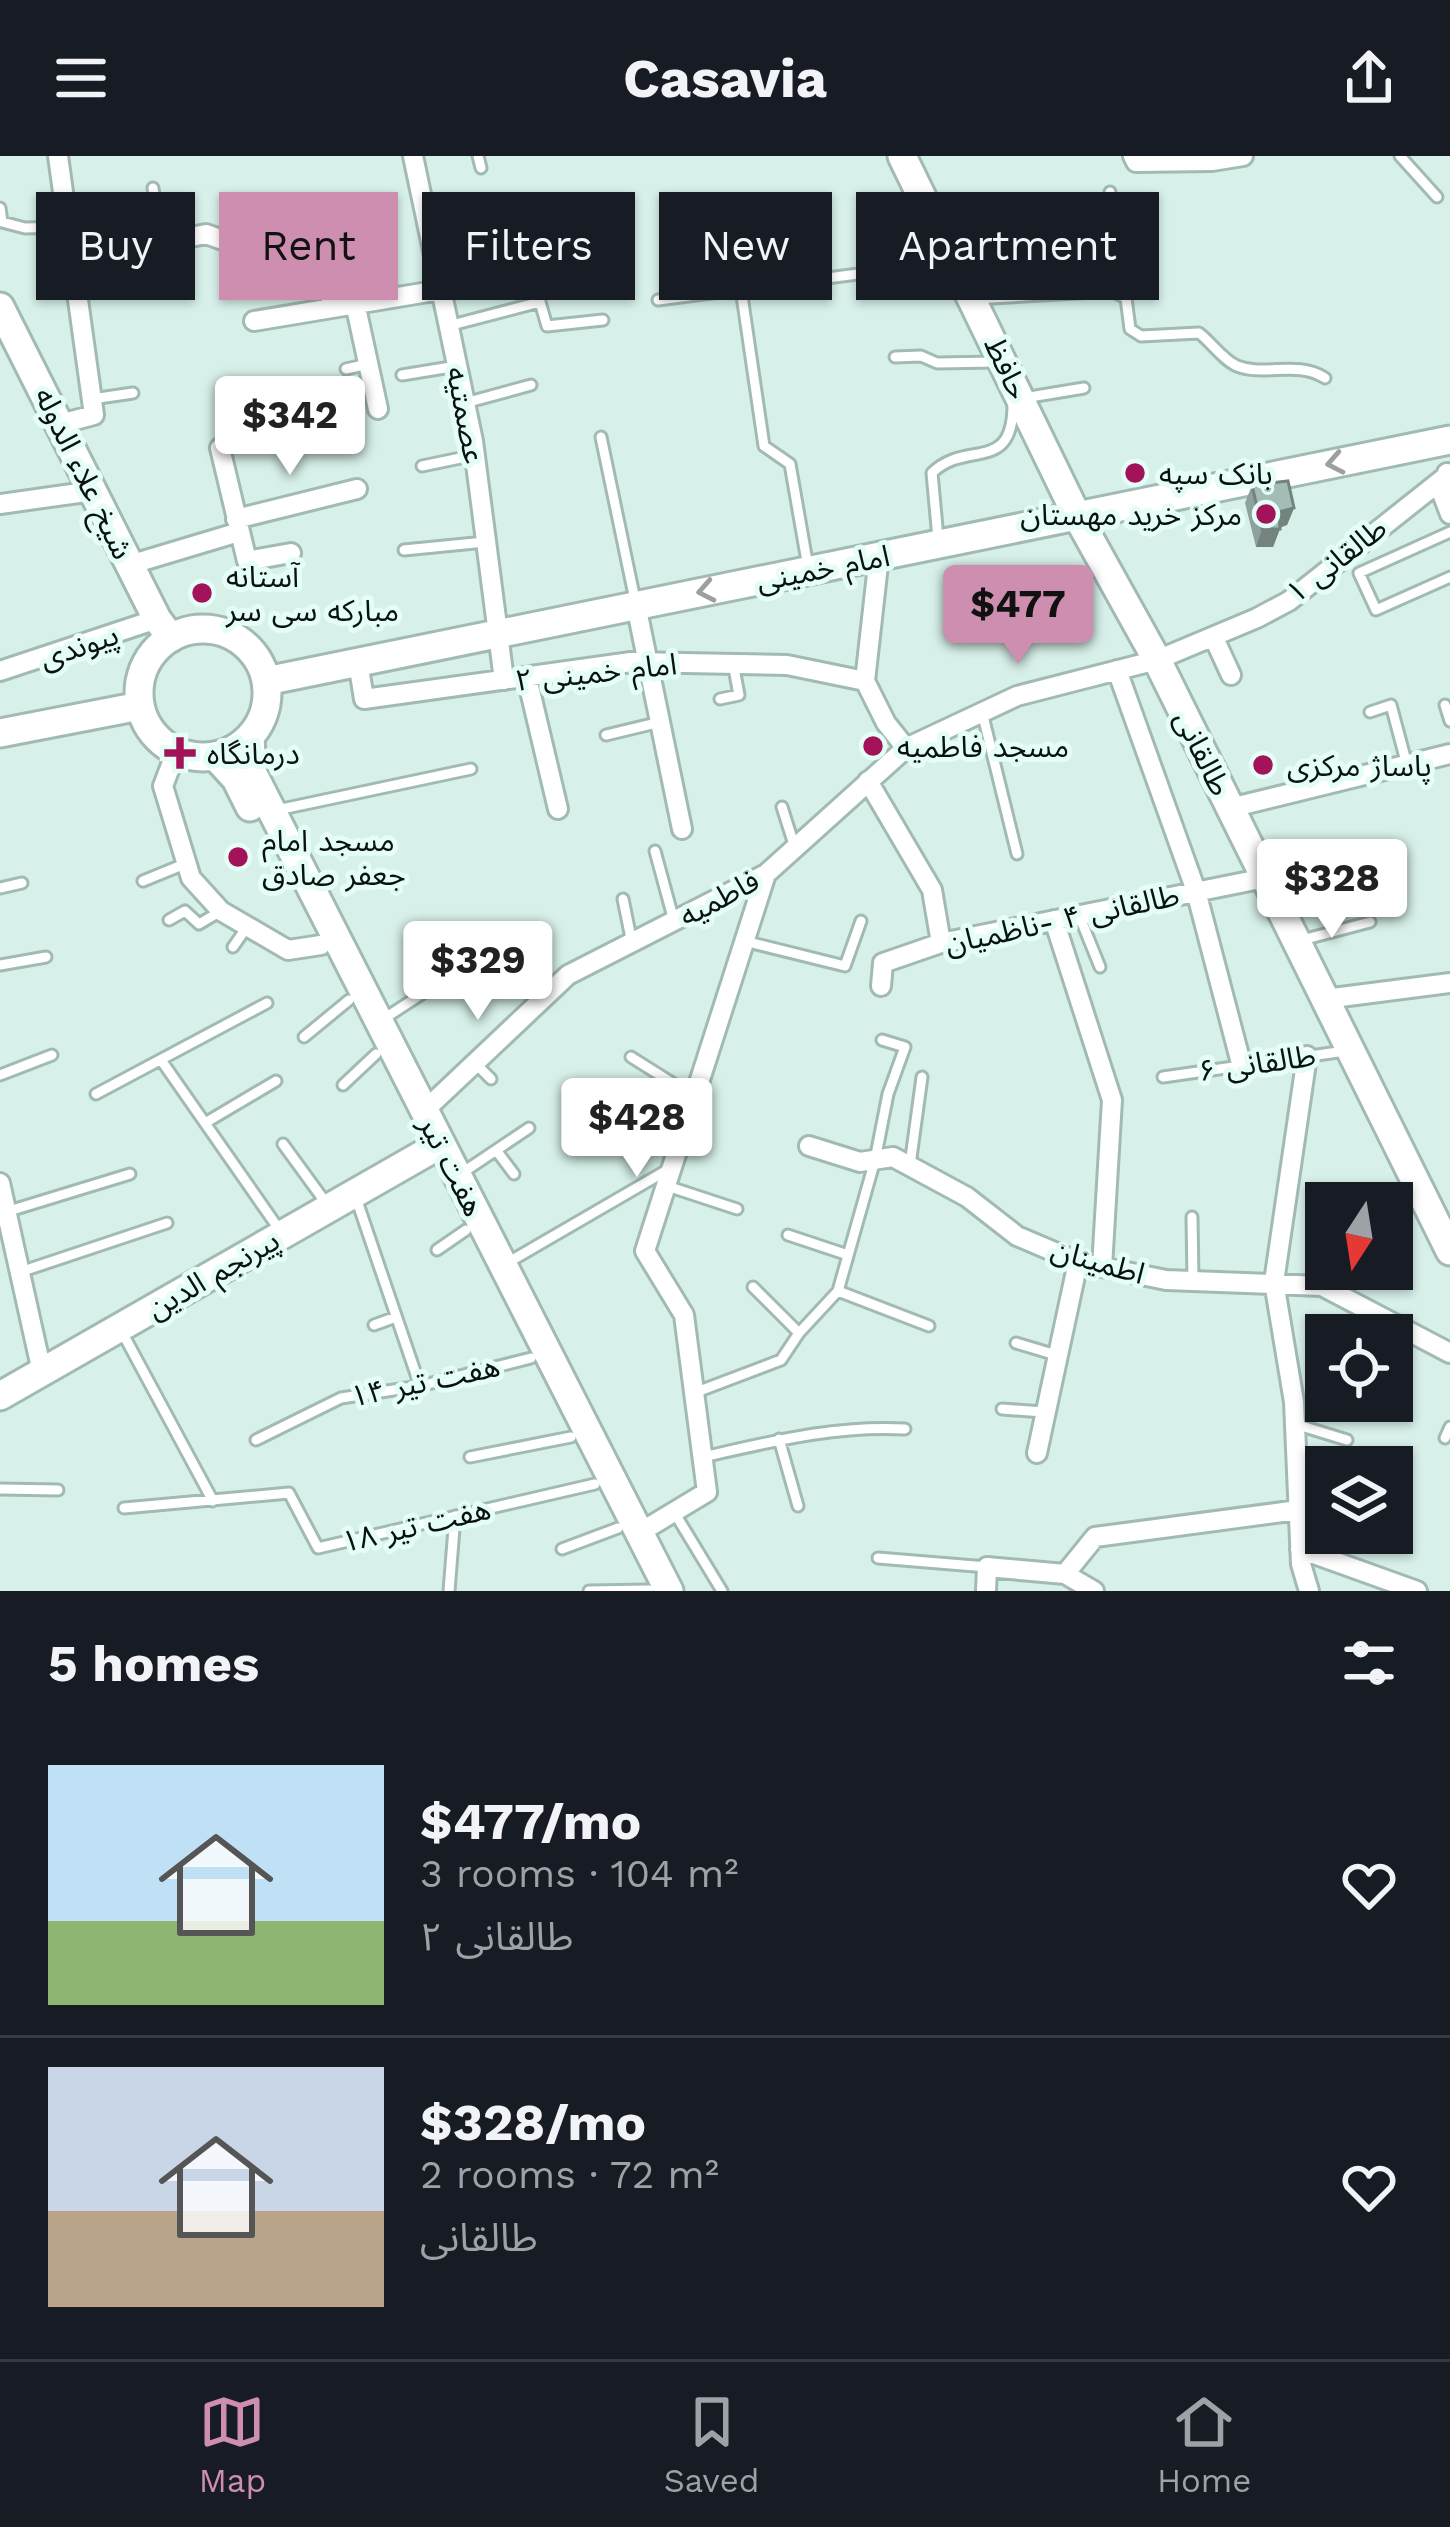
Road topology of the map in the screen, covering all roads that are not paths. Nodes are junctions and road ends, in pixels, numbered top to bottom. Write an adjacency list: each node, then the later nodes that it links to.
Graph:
1 (58, 156): 8 (street)
2 (413, 156): 12 (street, عصمتیه)
3 (902, 156): 10 (main road, حافظ)
4 (1243, 156): 6 (street)
5 (1400, 156): 11 (lane)
6 (1135, 159)
7 (153, 188): 9 (lane)
8 (63, 192)
9 (154, 192)
10 (920, 192)
11 (1437, 196)
12 (422, 207)
13 (0, 208): 14 (lane)
14 (36, 226)
15 (195, 236): 24 (street)
16 (422, 293): 23 (street)
17 (78, 300): 39 (street)
18 (442, 300): 28 (street, عصمتیه)
19 (743, 300): 62 (lane)
20 (974, 300): 35 (main road, حافظ)
21 (1126, 300): 34 (lane)
22 (540, 302): 26 (lane); 28 (lane)
23 (355, 304): 24 (street); 30 (street)
24 (333, 307): 25 (street)
25 (254, 320)
26 (603, 320)
27 (4, 325): 42 (main road, شیخ علاء الدوله)
28 (448, 326): 31 (street, عصمتیه)
29 (896, 357): 35 (lane)
30 (368, 364): 32 (lane); 41 (street)
31 (457, 365): 33 (lane); 40 (street, عصمتیه)
32 (346, 369)
33 (401, 375)
34 (1325, 378)
35 (1013, 380): 37 (lane); 53 (main road, حافظ); 57 (lane)
36 (531, 385): 40 (lane)
37 (1084, 388)
38 (133, 394): 39 (lane)
39 (92, 399): 42 (street)
40 (465, 403): 46 (street, عصمتیه)
41 (379, 410)
42 (60, 424): 50 (main road, شیخ علاء الدوله)
43 (601, 437): 64 (lane)
44 (1450, 440): 53 (main road, امام خمینی, one-way to 53)
45 (220, 448): 54 (street)
46 (475, 455): 47 (lane); 56 (street, عصمتیه)
47 (422, 466)
48 (1447, 473): 52 (street); 67 (street, طالقانی ۱)
49 (357, 489): 54 (street)
50 (93, 491): 51 (street); 61 (main road, شیخ علاء الدوله)
51 (0, 504)
52 (1450, 514)
53 (1077, 516): 57 (main road, امام خمینی); 68 (main road, طالقانی)
54 (238, 525): 59 (street); 61 (street)
55 (1450, 532): 63 (lane)
56 (485, 542): 58 (lane); 66 (street, عصمتیه)
57 (938, 544): 60 (main road, امام خمینی)
58 (404, 550)
59 (291, 553)
60 (879, 556): 62 (main road, امام خمینی); 78 (street)
61 (129, 565): 65 (main road, شیخ علاء الدوله)
62 (808, 571): 64 (main road, امام خمینی, one-way to 64)
63 (1450, 577)
64 (636, 605): 66 (main road, امام خمینی); 70 (street)
65 (164, 628): 73 (street, پیوندی); 77 (main road); 81 (main road)
66 (498, 634): 69 (main road, امام خمینی); 76 (street, عصمتیه)
67 (1214, 638): 68 (street, طالقانی ۱); 74 (street)
68 (1156, 660): 72 (street, طالقانی ۱); 98 (main road, طالقانی)
69 (358, 662): 76 (street, امام خمینی ۲); 77 (main road, امام خمینی)
70 (648, 662): 71 (street, امام خمینی ۲); 75 (street, امام خمینی ۲); 85 (street)
71 (733, 663): 78 (street, امام خمینی ۲); 79 (lane)
72 (1117, 670): 82 (street, طالقانی ۱); 110 (street)
73 (0, 671)
74 (1231, 675)
75 (527, 678): 76 (street, امام خمینی ۲); 97 (street)
76 (504, 680)
77 (266, 681): 88 (main road)
78 (865, 681): 89 (street)
79 (720, 699)
80 (1445, 705): 84 (lane)
81 (140, 706): 86 (main road); 90 (main road)
82 (982, 712): 89 (street, فاطمیه); 103 (lane)
83 (1370, 712): 93 (lane)
84 (1450, 721)
85 (660, 722): 87 (lane); 100 (street)
86 (0, 733)
87 (606, 735)
88 (250, 737): 92 (main road); 99 (main road, هفت تیر)
89 (906, 748): 95 (street, فاطمیه)
90 (176, 752): 92 (main road); 104 (street)
91 (1450, 754): 93 (street)
92 (215, 756): 124 (main road, هفت تیر)
93 (1407, 765): 98 (street)
94 (471, 769): 99 (lane)
95 (868, 782): 101 (street, فاطمیه); 123 (street)
96 (782, 807): 101 (lane)
97 (558, 808)
98 (1231, 808): 106 (main road, طالقانی)
99 (272, 811): 135 (main road, هفت تیر)
100 (682, 829)
101 (795, 848): 105 (street, فاطمیه)
102 (655, 851): 116 (lane)
103 (1017, 854)
104 (187, 862): 107 (lane); 112 (street)
105 (766, 874): 116 (street, فاطمیه); 120 (street)
106 (1265, 878): 110 (street, طالقانی ۴ -ناظمیان); 121 (main road, طالقانی)
107 (143, 881)
108 (22, 883): 109 (lane)
109 (0, 888)
110 (1196, 892): 113 (street, طالقانی ۴ -ناظمیان); 145 (street)
111 (623, 898): 122 (lane)
112 (221, 911): 114 (lane); 119 (street)
113 (1079, 915): 115 (street, طالقانی ۴ -ناظمیان); 129 (lane)
114 (169, 920)
115 (1054, 920): 123 (street, طالقانی ۴ -ناظمیان); 183 (street)
116 (674, 921): 122 (street, فاطمیه)
117 (861, 921): 120 (lane)
118 (1370, 922): 121 (lane)
119 (247, 926): 124 (street); 125 (lane)
120 (744, 941): 153 (street)
121 (1297, 942): 132 (main road, طالقانی)
122 (632, 943): 144 (street, فاطمیه)
123 (941, 943): 131 (street, طالقانی ۴ -ناظمیان)
124 (321, 945): 133 (main road, هفت تیر)
125 (233, 947)
126 (46, 957): 127 (lane)
127 (0, 965)
128 (463, 967): 135 (lane)
129 (1100, 967)
130 (1450, 983): 132 (street)
131 (880, 986)
132 (1325, 999): 138 (main road, طالقانی)
133 (349, 1000): 136 (lane); 139 (main road, هفت تیر)
134 (267, 1003): 143 (lane)
135 (379, 1022): 154 (main road, هفت تیر)
136 (304, 1036)
137 (882, 1040): 161 (lane)
138 (1350, 1050): 141 (lane, طالقانی ۶); 178 (main road, طالقانی)
139 (376, 1054): 151 (lane); 159 (main road, هفت تیر)
140 (52, 1055): 146 (lane)
141 (1307, 1056): 145 (lane, طالقانی ۶); 185 (street)
142 (631, 1058): 153 (lane)
143 (161, 1060): 152 (lane); 155 (lane)
144 (475, 1063): 149 (lane); 154 (street, فاطمیه)
145 (1242, 1066): 147 (lane, طالقانی ۶)
146 (0, 1075)
147 (1163, 1077)
148 (922, 1078): 162 (lane)
149 (491, 1079)
150 (276, 1081): 155 (lane)
151 (343, 1084)
152 (96, 1094)
153 (695, 1097): 166 (street)
154 (424, 1111): 159 (main road, هفت تیر)
155 (205, 1123): 175 (lane)
156 (529, 1128): 160 (lane)
157 (284, 1144): 169 (lane)
158 (808, 1146): 161 (street, اطمینان)
159 (434, 1148): 165 (main road, هفت تیر); 168 (main road, پیرنجم الدین); 174 (main road, هفت تیر)
160 (496, 1150): 164 (lane); 165 (lane)
161 (875, 1160): 162 (street, اطمینان); 179 (lane)
162 (910, 1165): 180 (street, اطمینان)
163 (130, 1174): 171 (lane)
164 (514, 1174)
165 (457, 1177): 182 (main road, هفت تیر)
166 (666, 1177): 170 (lane); 182 (lane); 199 (street)
167 (0, 1183): 171 (street)
168 (355, 1193): 169 (main road, پیرنجم الدین); 188 (lane)
169 (329, 1208): 175 (main road, پیرنجم الدین)
170 (736, 1209)
171 (6, 1211): 181 (street)
172 (1192, 1217): 184 (lane)
173 (167, 1223): 181 (lane)
174 (466, 1230): 177 (lane); 196 (main road, هفت تیر)
175 (283, 1234): 191 (main road, پیرنجم الدین)
176 (788, 1235): 179 (lane)
177 (436, 1250)
178 (1450, 1251)
179 (848, 1255): 187 (lane)
180 (1078, 1262): 183 (street, اطمینان); 195 (street)
181 (12, 1265): 197 (street)
182 (503, 1265): 221 (main road, هفت تیر)
183 (1102, 1267): 184 (street, اطمینان)
184 (1193, 1280): 185 (street, اطمینان)
185 (1274, 1282): 194 (street, اطمینان); 203 (street)
186 (753, 1287): 192 (lane)
187 (838, 1292): 190 (lane); 192 (lane)
188 (396, 1317): 189 (lane); 198 (lane)
189 (374, 1325)
190 (929, 1326)
191 (120, 1328): 197 (main road, پیرنجم الدین); 215 (lane)
192 (799, 1333): 199 (lane)
193 (1016, 1343): 195 (lane)
194 (1450, 1353)
195 (1057, 1355): 202 (street)
196 (531, 1358): 198 (lane, هفت تیر ۱۴); 205 (main road, هفت تیر)
197 (42, 1372): 200 (main road, پیرنجم الدین)
198 (420, 1386): 207 (lane, هفت تیر ۱۴)
199 (694, 1393): 211 (street)
200 (0, 1396)
201 (1002, 1409): 202 (lane)
202 (1044, 1412): 209 (street)
203 (1294, 1424): 208 (lane); 218 (street)
204 (905, 1429): 206 (lane)
205 (572, 1437): 210 (lane); 212 (main road, هفت تیر)
206 (779, 1439): 211 (lane); 216 (lane)
207 (256, 1440)
208 (1347, 1440)
209 (1037, 1453)
210 (470, 1456)
211 (703, 1457): 219 (street)
212 (595, 1484): 220 (lane, هفت تیر ۱۸); 221 (main road, هفت تیر)
213 (0, 1489): 214 (lane)
214 (58, 1490)
215 (213, 1501): 217 (lane, هفت تیر ۱۸); 220 (lane, هفت تیر ۱۸)
216 (798, 1506)
217 (124, 1508)
218 (1298, 1510): 223 (street); 226 (street)
219 (674, 1512): 221 (street); 230 (lane)
220 (455, 1516): 228 (lane)
221 (628, 1530): 222 (lane); 227 (main road, هفت تیر)
222 (562, 1549)
223 (1300, 1549): 233 (street); 234 (street)
224 (878, 1558): 225 (lane)
225 (987, 1567): 226 (street); 231 (street)
226 (1065, 1574): 232 (street)
227 (656, 1590): 229 (lane)
228 (449, 1591)
229 (589, 1591)
230 (722, 1591)
231 (986, 1591)
232 (1094, 1591)
233 (1309, 1591)
234 (1417, 1591)

